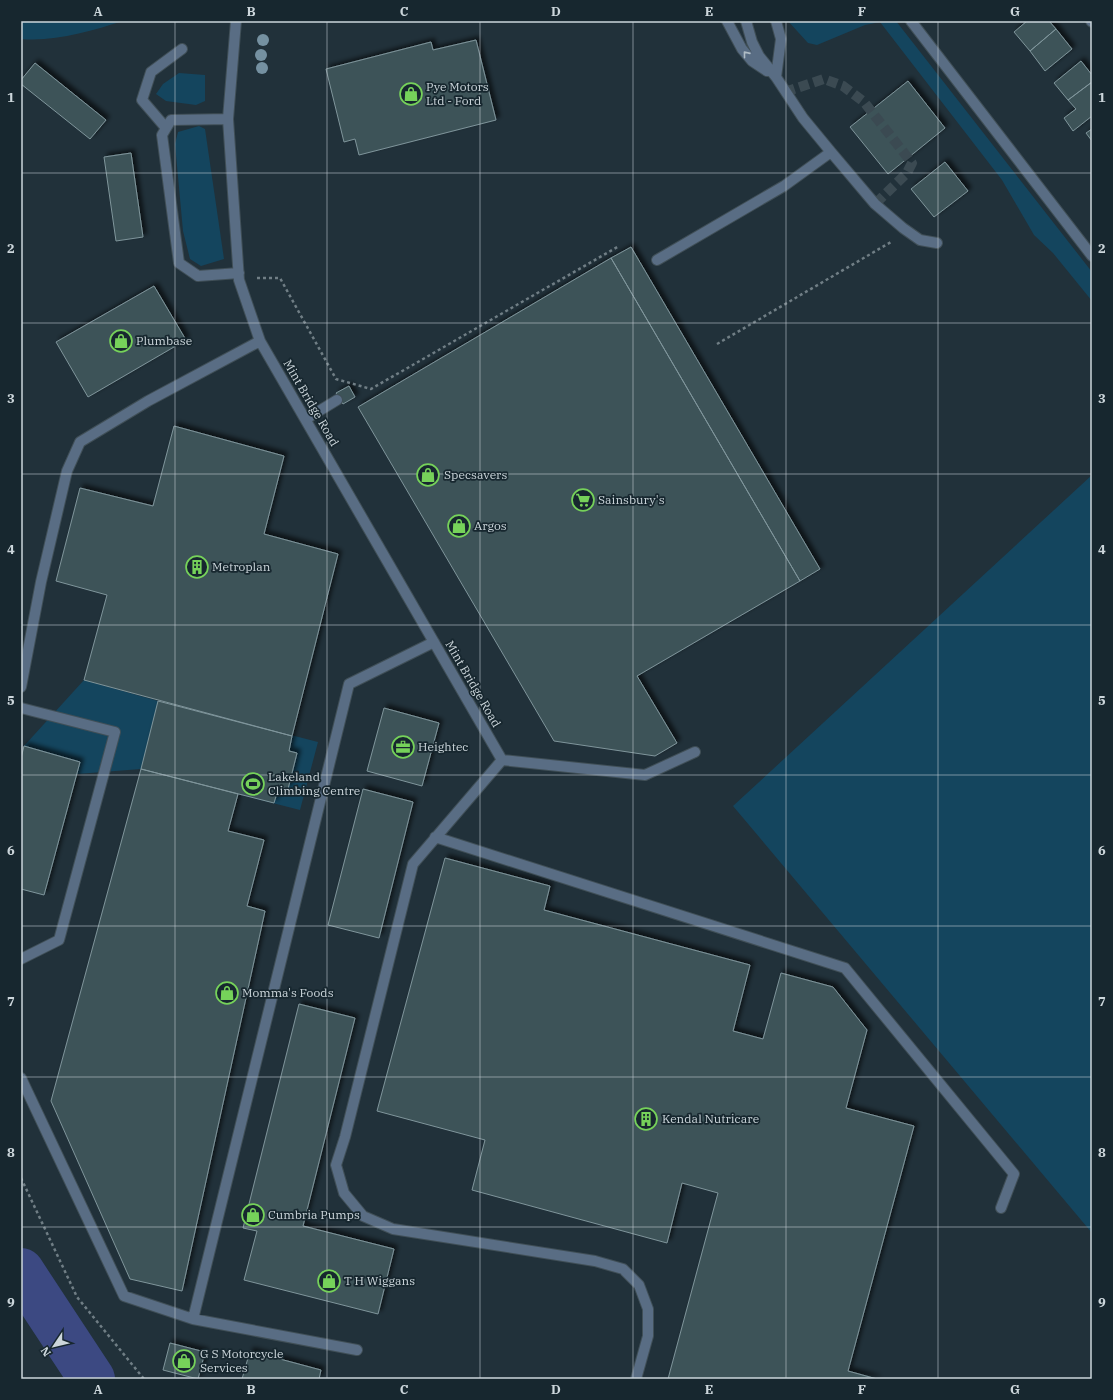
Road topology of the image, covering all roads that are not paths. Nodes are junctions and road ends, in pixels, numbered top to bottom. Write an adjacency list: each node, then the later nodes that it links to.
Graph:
1 (236, 21): 8 (street, Mint Bridge Road)
2 (727, 21): 7 (street, one-way to 2)
3 (746, 21): 7 (street)
4 (776, 21): 7 (street)
5 (911, 21): 12 (street)
6 (182, 49): 9 (street)
7 (776, 77): 10 (street)
8 (228, 119): 9 (street); 14 (street, Mint Bridge Road)
9 (166, 128): 14 (street)
10 (831, 152): 11 (street); 13 (street)
11 (937, 243)
12 (1092, 256)
13 (657, 260)
14 (239, 276): 15 (street, Mint Bridge Road)
15 (260, 341): 17 (street, Mint Bridge Road); 19 (street)
16 (336, 400): 17 (street)
17 (306, 419): 18 (street, Mint Bridge Road)
18 (434, 642): 22 (street, Mint Bridge Road); 27 (street)
19 (21, 687)
20 (21, 708): 24 (street)
21 (695, 752): 22 (street)
22 (502, 760): 23 (street)
23 (435, 837): 26 (street); 29 (street)
24 (21, 959)
25 (21, 1078): 27 (street)
26 (1001, 1208)
27 (193, 1319): 28 (street)
28 (357, 1350)
29 (636, 1379)

